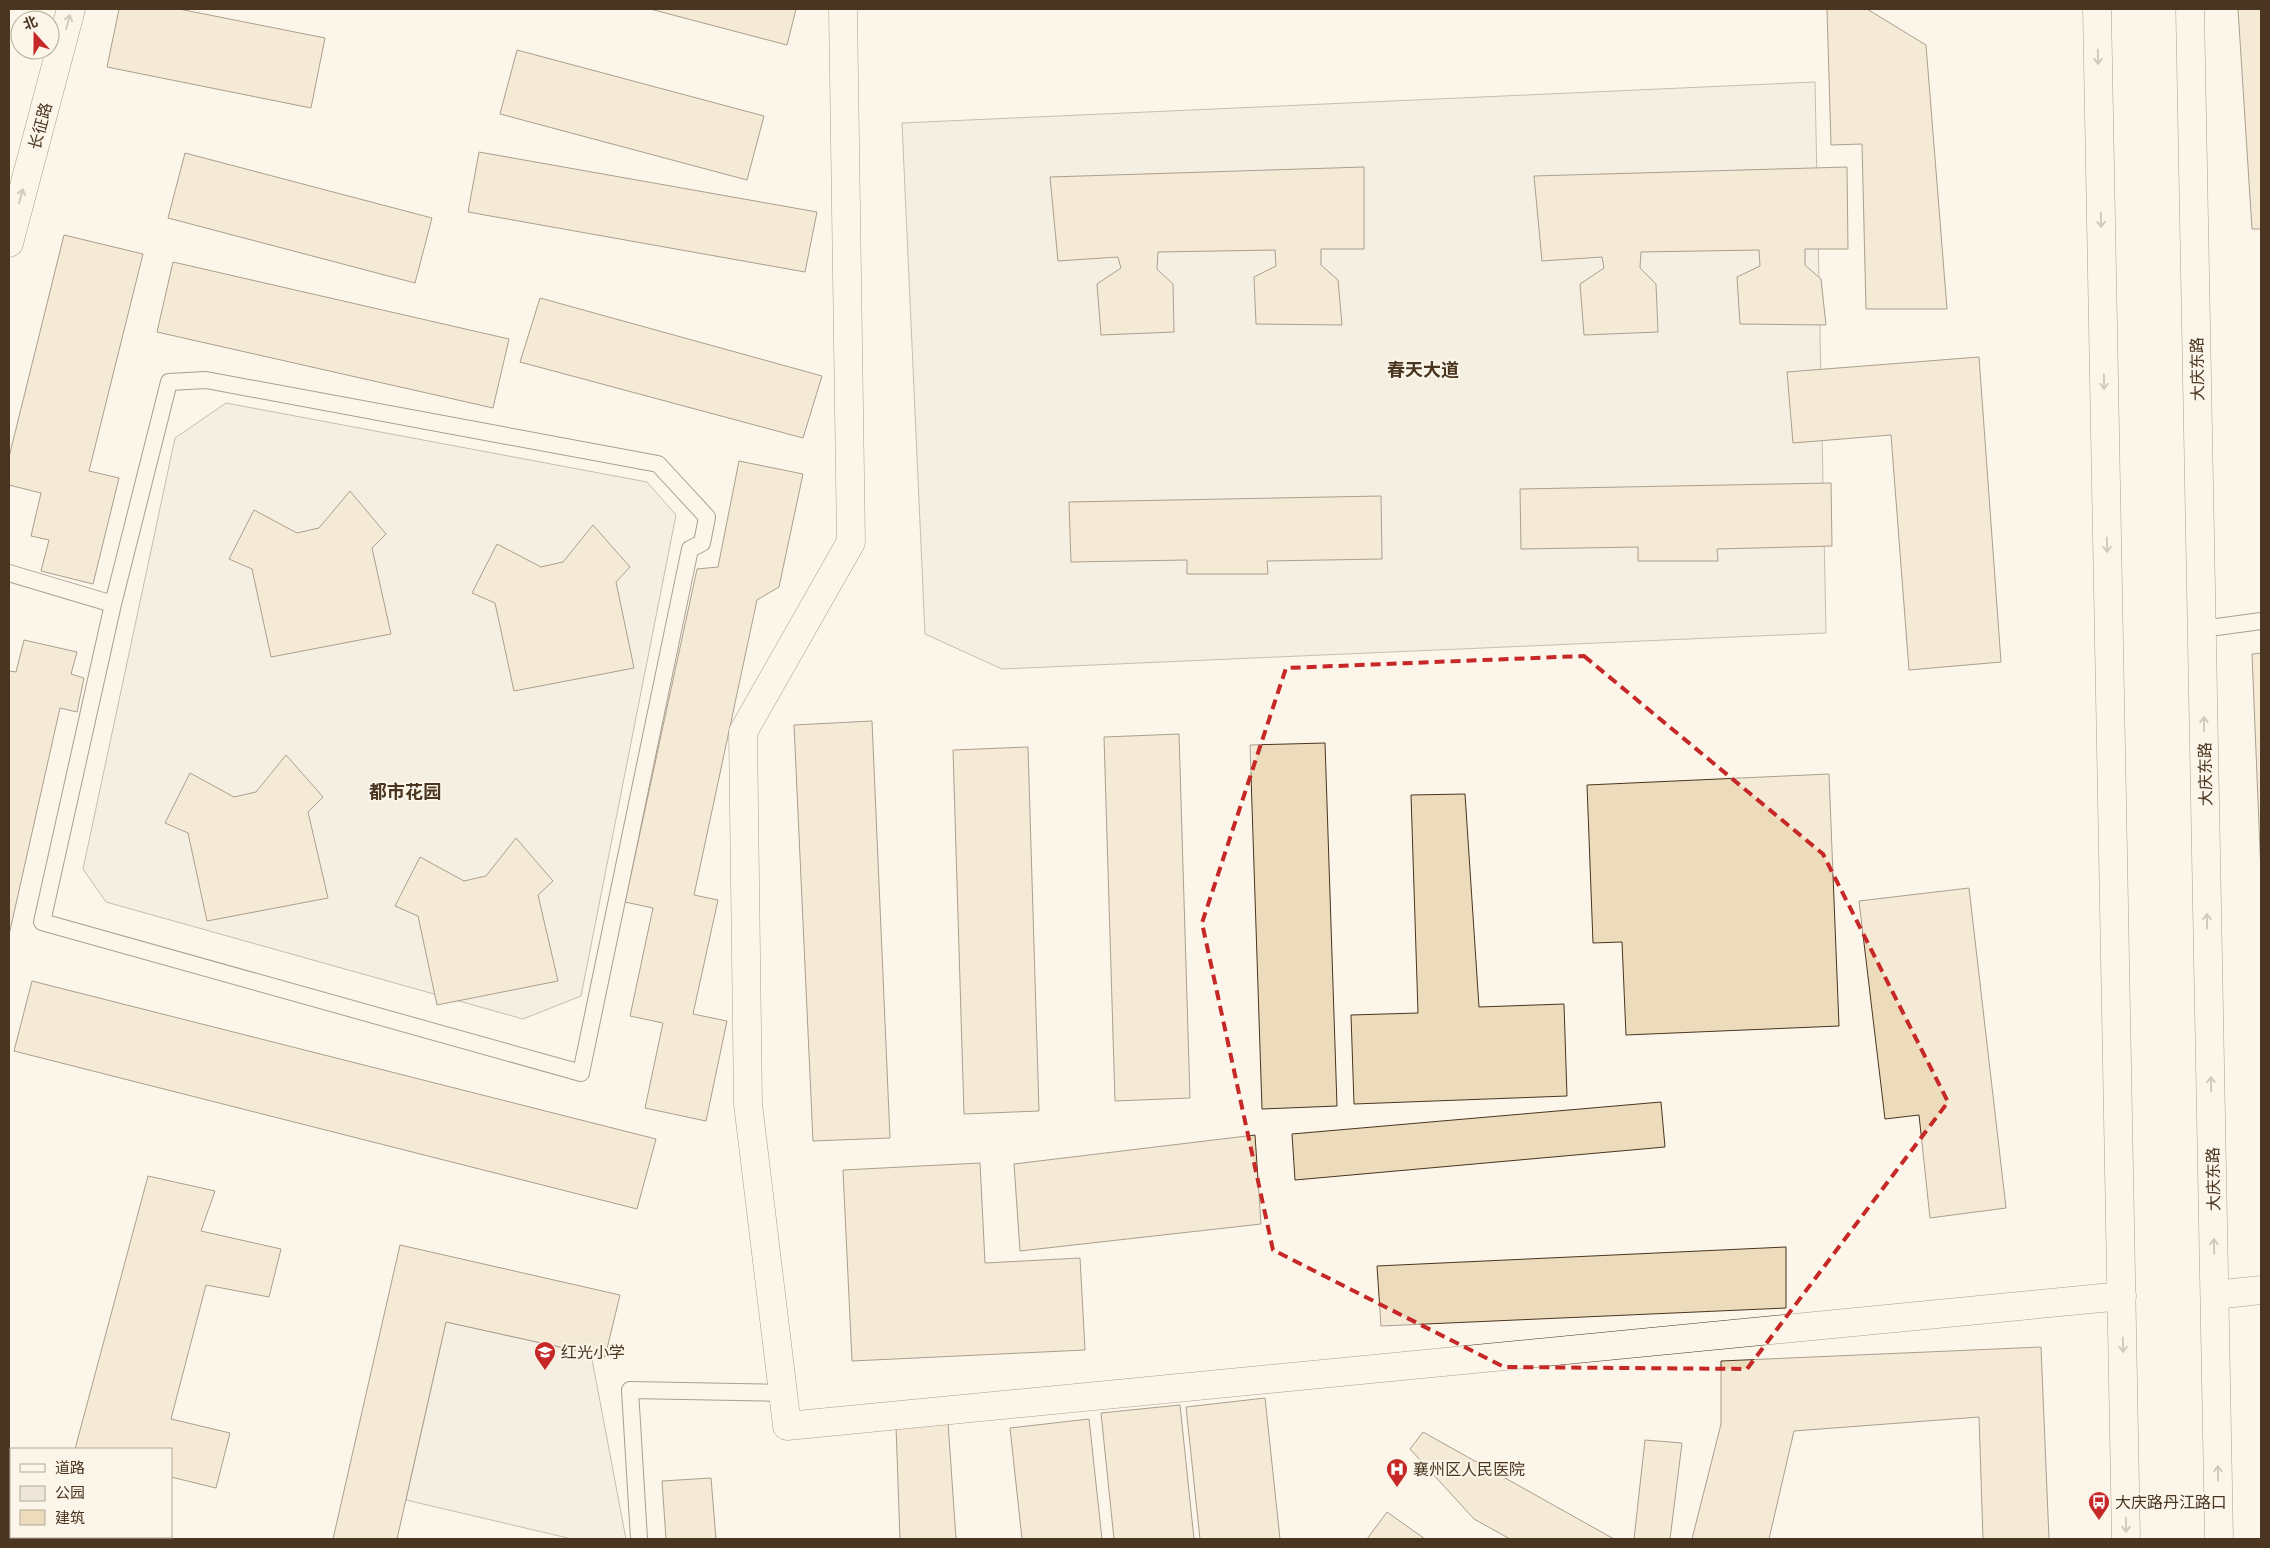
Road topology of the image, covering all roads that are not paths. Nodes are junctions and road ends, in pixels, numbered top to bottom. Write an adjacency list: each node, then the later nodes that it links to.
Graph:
1 (72, 9): 5 (main road, 长征路, one-way to 1)
2 (843, 9): 13 (main road)
3 (2097, 9): 12 (main road, one-way to 12)
4 (2190, 9): 9 (main road, 大庆东路)
5 (9, 243)
6 (9, 573): 7 (lane)
7 (113, 604): 7 (lane)
8 (2261, 621): 9 (lane)
9 (2202, 629): 11 (main road, 大庆东路, one-way to 9)
10 (2261, 1290): 11 (main road)
11 (2215, 1295): 16 (main road, 大庆东路, one-way to 11)
12 (2122, 1296): 13 (main road); 15 (main road, one-way to 15)
13 (784, 1394): 14 (lane)
14 (639, 1539)
15 (2126, 1539)
16 (2219, 1539)

